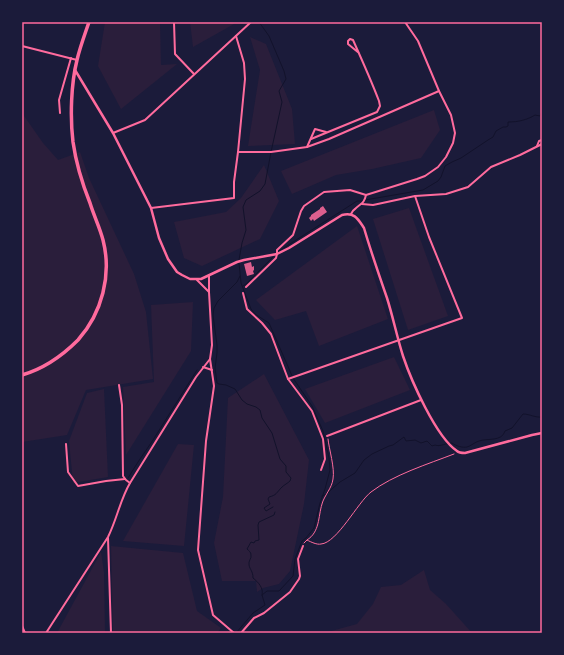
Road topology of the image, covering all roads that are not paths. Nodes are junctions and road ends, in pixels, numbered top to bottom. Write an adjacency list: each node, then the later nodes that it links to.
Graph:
1 (89, 22): 9 (main road)
2 (174, 22): 11 (street)
3 (251, 22): 5 (street)
4 (405, 22): 12 (street)
5 (236, 36): 11 (street); 21 (street)
6 (22, 46): 8 (street)
7 (359, 53): 7 (street); 14 (street)
8 (70, 58): 9 (street); 13 (street)
9 (77, 60): 10 (main road)
10 (75, 70): 15 (street); 37 (main road)
11 (194, 74): 15 (street)
12 (439, 91): 19 (street); 22 (street)
13 (60, 113)
14 (327, 132): 16 (street); 16 (street)
15 (113, 133): 25 (street)
16 (311, 139): 19 (street)
17 (542, 140): 20 (street)
18 (542, 144): 20 (street)
19 (308, 147): 21 (street)
20 (536, 147): 23 (street)
21 (238, 152): 25 (street)
22 (366, 195): 24 (street); 27 (street)
23 (415, 196): 24 (street); 33 (street)
24 (362, 204): 26 (street)
25 (151, 208): 29 (street)
26 (351, 214): 27 (street); 33 (street)
27 (277, 254): 28 (street); 30 (street)
28 (209, 276): 29 (street); 31 (street)
29 (197, 280): 31 (street)
30 (246, 287)
31 (209, 292): 34 (street)
32 (243, 293): 38 (street)
33 (398, 340): 38 (street); 40 (street)
34 (210, 359): 35 (street); 36 (street)
35 (203, 367): 36 (street); 46 (street)
36 (212, 370): 53 (street)
37 (22, 375)
38 (290, 378): 44 (street)
39 (119, 385): 45 (street)
40 (421, 400): 41 (street); 42 (street)
41 (542, 433)
42 (327, 436)
43 (66, 444): 45 (street)
44 (321, 470)
45 (125, 479): 46 (street)
46 (130, 483): 47 (street)
47 (108, 537): 51 (street); 52 (street)
48 (303, 546): 54 (street)
49 (22, 626): 50 (street)
50 (25, 633)
51 (46, 633)
52 (111, 633)
53 (234, 633)
54 (241, 633)

